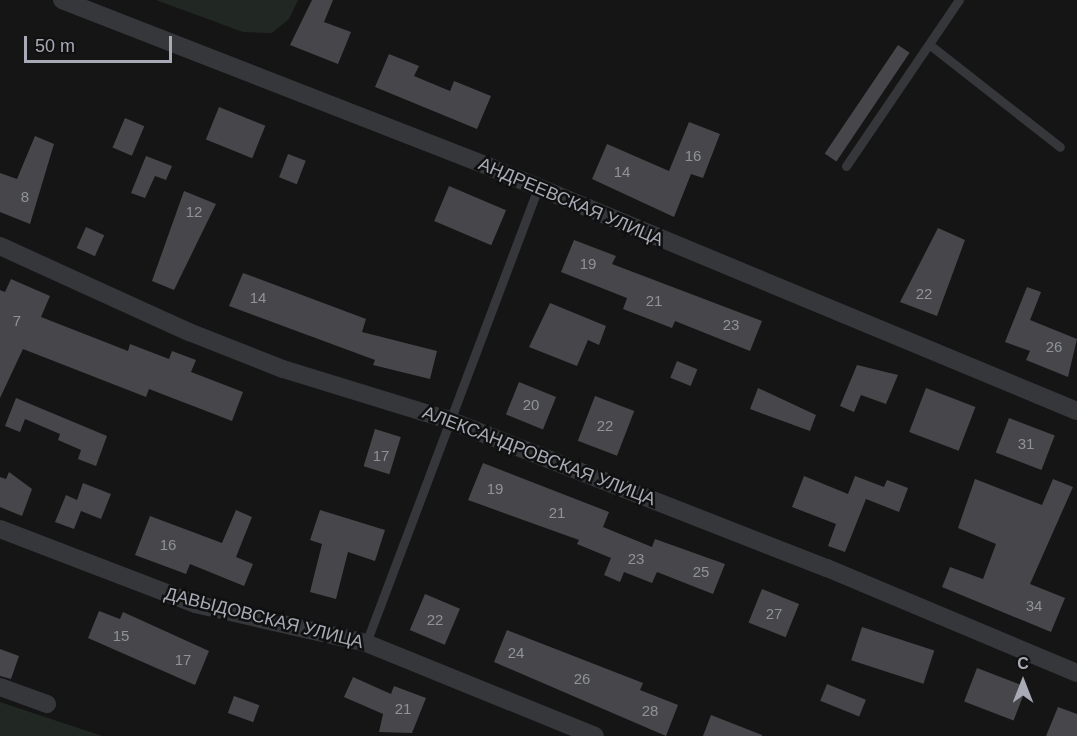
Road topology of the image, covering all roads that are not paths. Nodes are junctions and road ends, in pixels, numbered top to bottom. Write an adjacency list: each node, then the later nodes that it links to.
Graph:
1 (62, 0): 6 (street, АНДРЕЕВСКАЯ УЛИЦА)
2 (959, 0): 3 (lane)
3 (930, 45): 4 (lane); 5 (lane)
4 (1060, 147)
5 (846, 166)
6 (537, 190): 8 (street, АНДРЕЕВСКАЯ УЛИЦА); 9 (lane)
7 (0, 246): 9 (street, АЛЕКСАНДРОВСКАЯ УЛИЦА)
8 (1077, 411)
9 (446, 419): 11 (lane); 12 (street, АЛЕКСАНДРОВСКАЯ УЛИЦА)
10 (0, 529): 11 (street, ДАВЫДОВСКАЯ УЛИЦА)
11 (366, 643): 15 (street, ДАВЫДОВСКАЯ УЛИЦА)
12 (1077, 673)
13 (0, 687): 14 (street)
14 (47, 704)
15 (595, 736)

